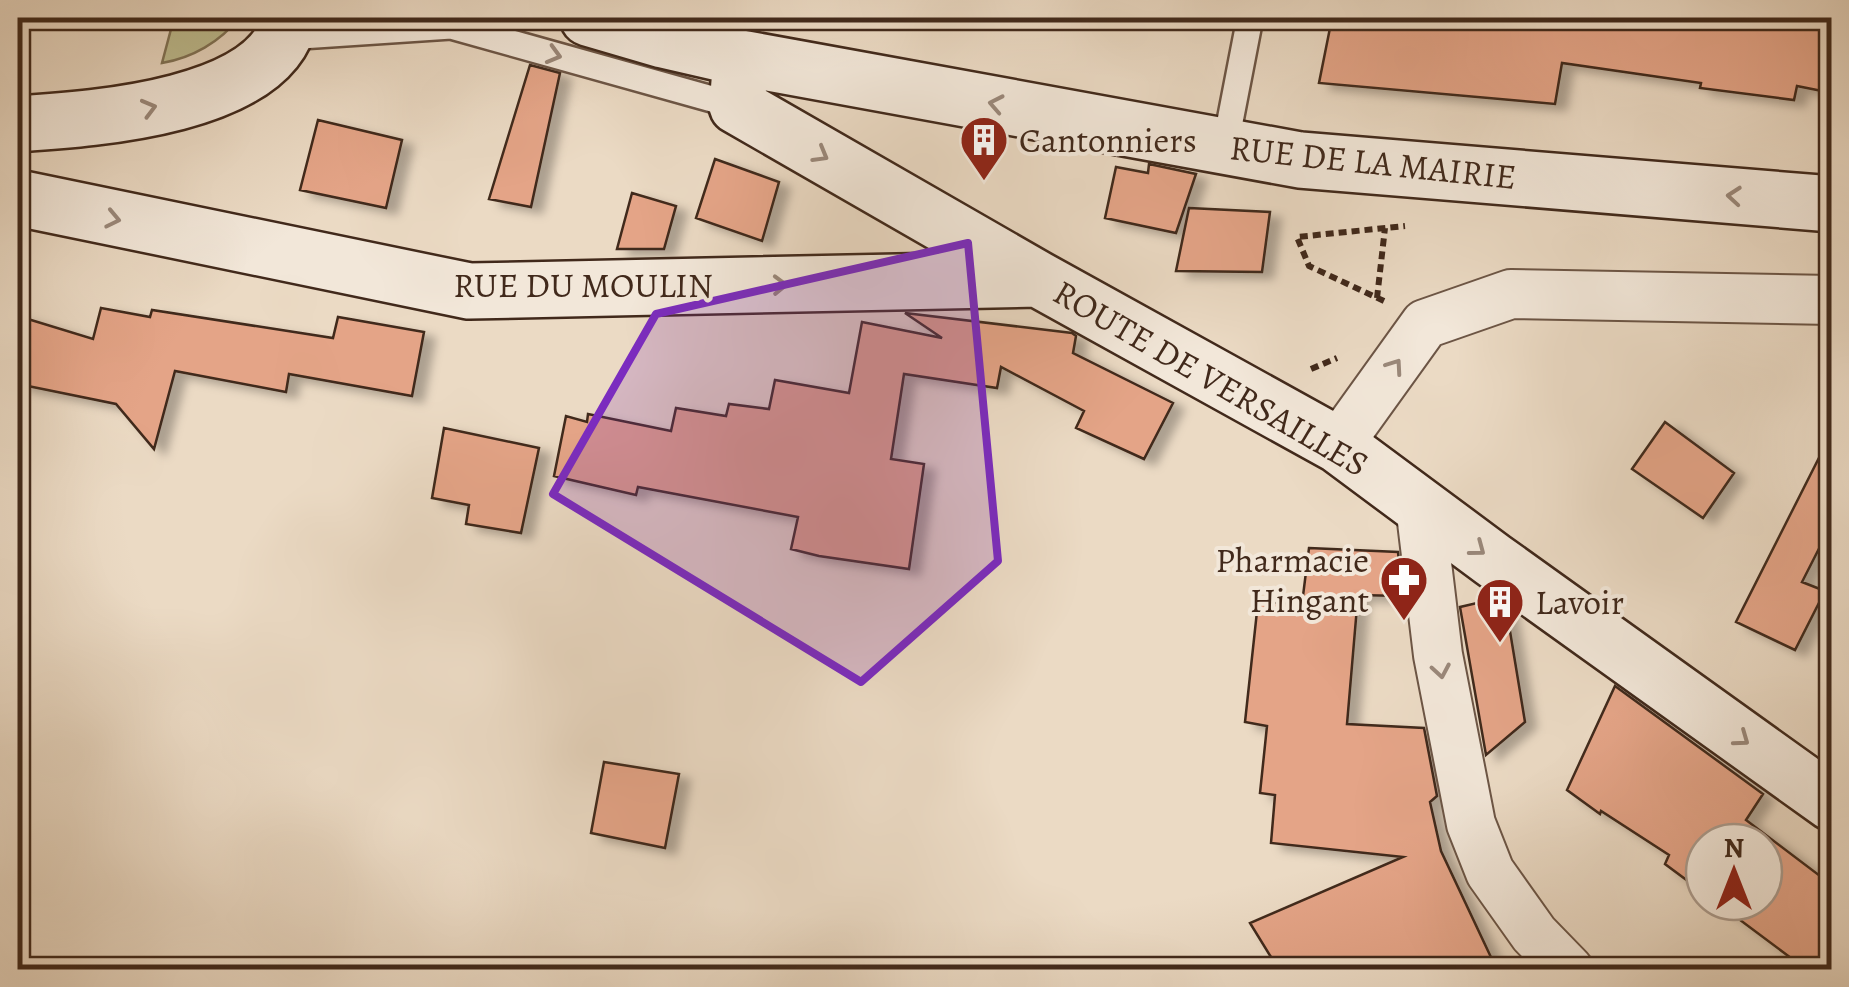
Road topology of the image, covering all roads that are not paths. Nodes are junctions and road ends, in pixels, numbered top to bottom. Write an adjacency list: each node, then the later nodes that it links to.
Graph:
1 (588, 18): 4 (main road, ROUTE DE VERSAILLES)
2 (1250, 18): 6 (lane)
3 (288, 27): 4 (lane, one-way to 4); 5 (main road, one-way to 3)
4 (739, 82): 6 (main road, RUE DE LA MAIRIE, one-way to 4); 9 (main road, ROUTE DE VERSAILLES, one-way to 9)
5 (18, 124)
6 (1225, 147): 8 (main road, RUE DE LA MAIRIE, one-way to 6)
7 (18, 198): 9 (main road, RUE DU MOULIN, one-way to 9)
8 (1832, 204)
9 (1038, 279): 11 (main road, ROUTE DE VERSAILLES)
10 (1832, 300): 11 (street, one-way to 10)
11 (1338, 445): 12 (main road, ROUTE DE VERSAILLES)
12 (1420, 505): 13 (main road, ROUTE DE VERSAILLES, one-way to 13); 14 (street, one-way to 14)
13 (1832, 804)
14 (1569, 970)

